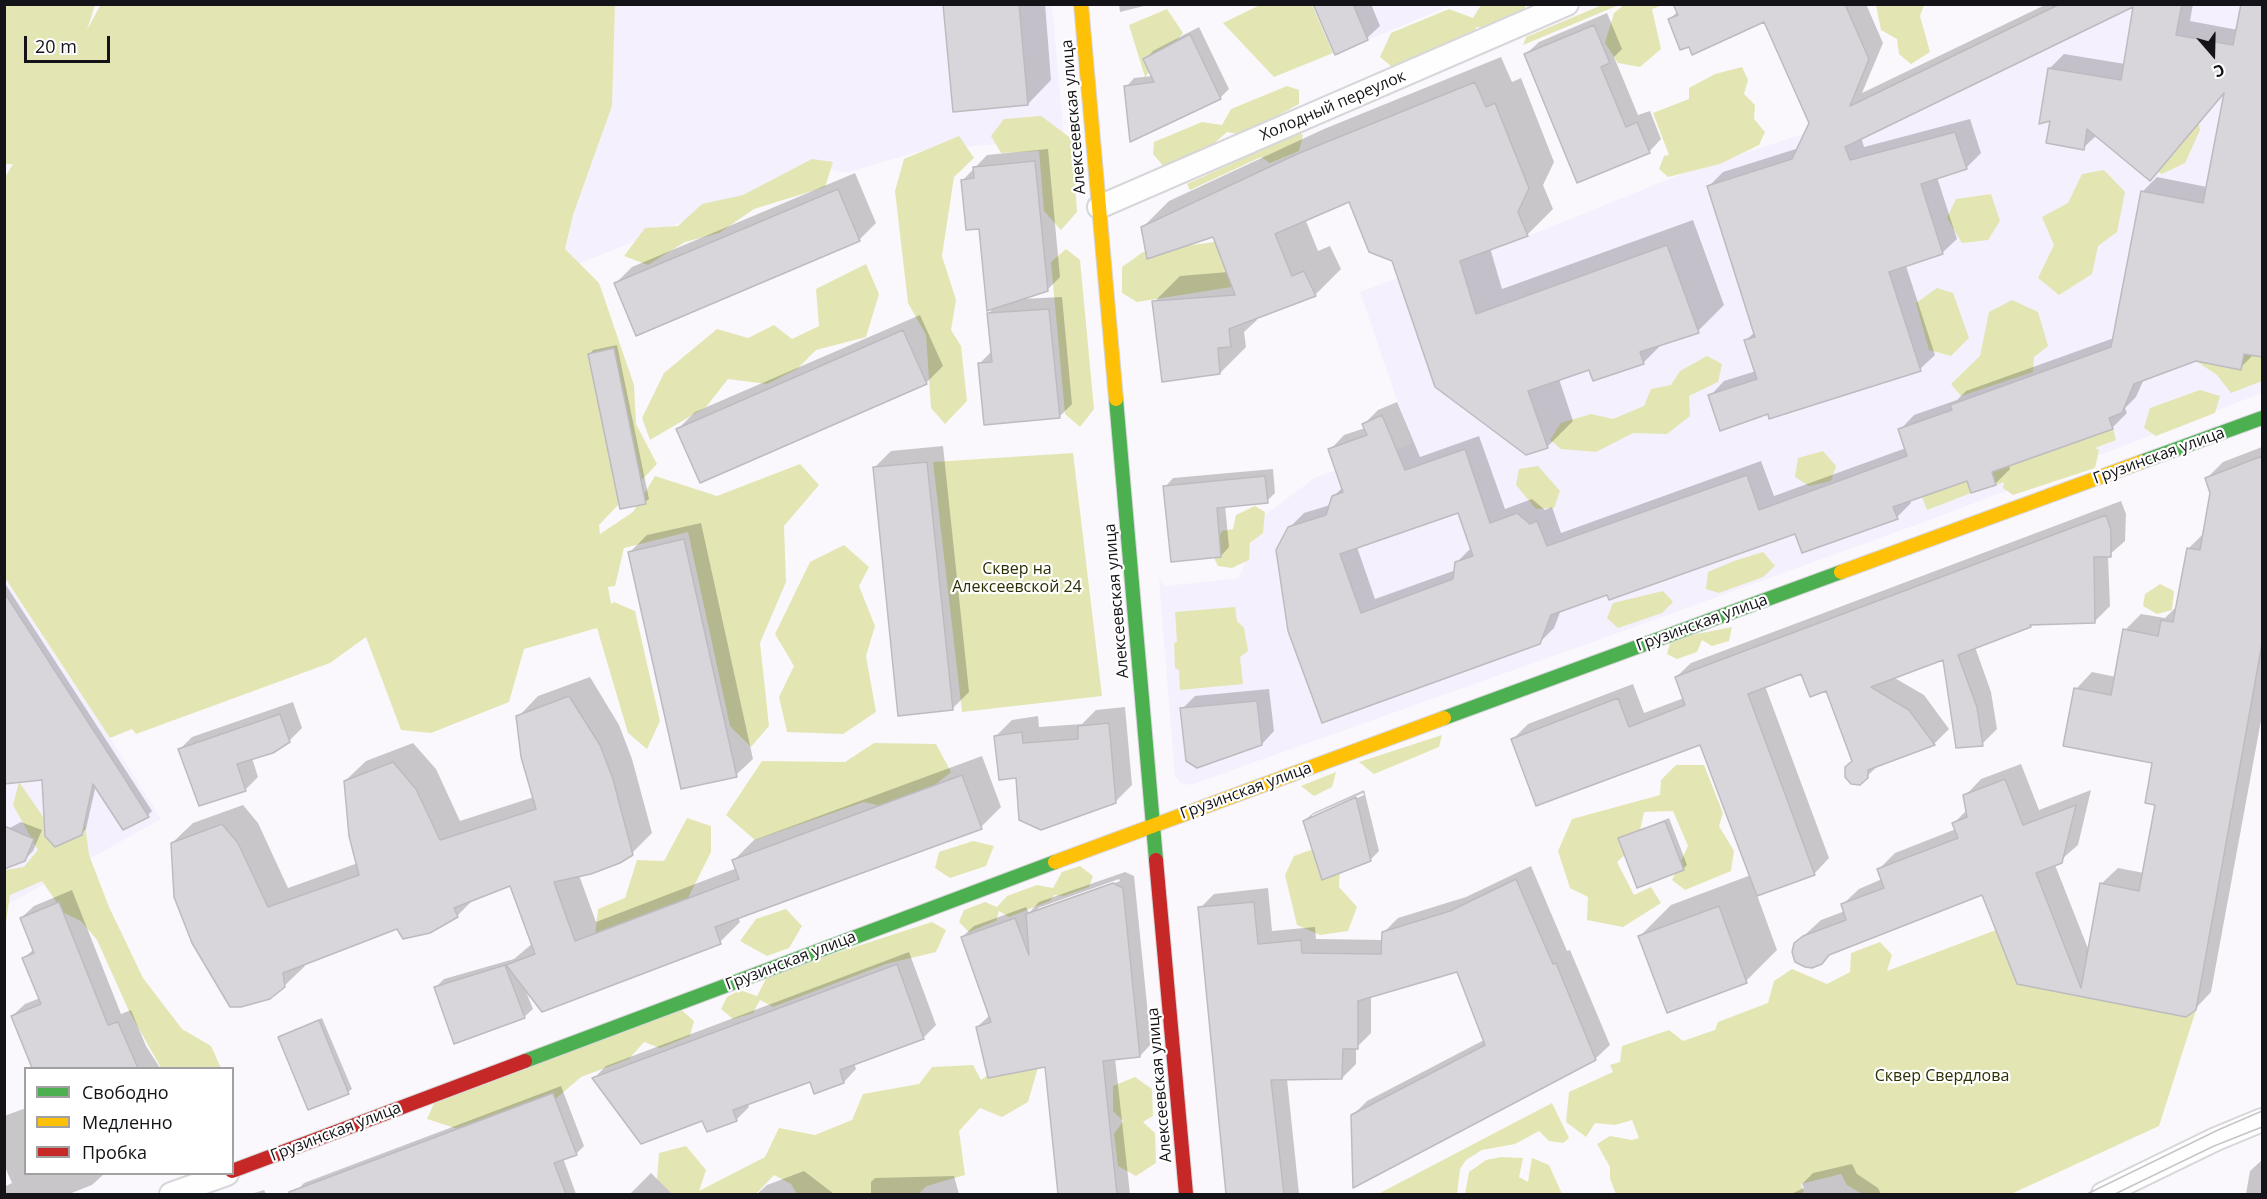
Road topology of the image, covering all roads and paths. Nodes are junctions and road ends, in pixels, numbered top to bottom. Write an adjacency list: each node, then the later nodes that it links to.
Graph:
1 (1081, 4): 3 (street, Алексеевская улица)
2 (1567, 4): 3 (street, Холодный переулок)
3 (1099, 207): 5 (street, Алексеевская улица)
4 (2262, 418): 5 (street, Грузинская улица)
5 (1153, 825): 7 (street, Грузинская улица); 10 (street, Алексеевская улица)
6 (2262, 1120): 11 (street)
7 (234, 1171)
8 (222, 1175): 9 (street)
9 (171, 1194)
10 (1186, 1194)
11 (2103, 1194)

